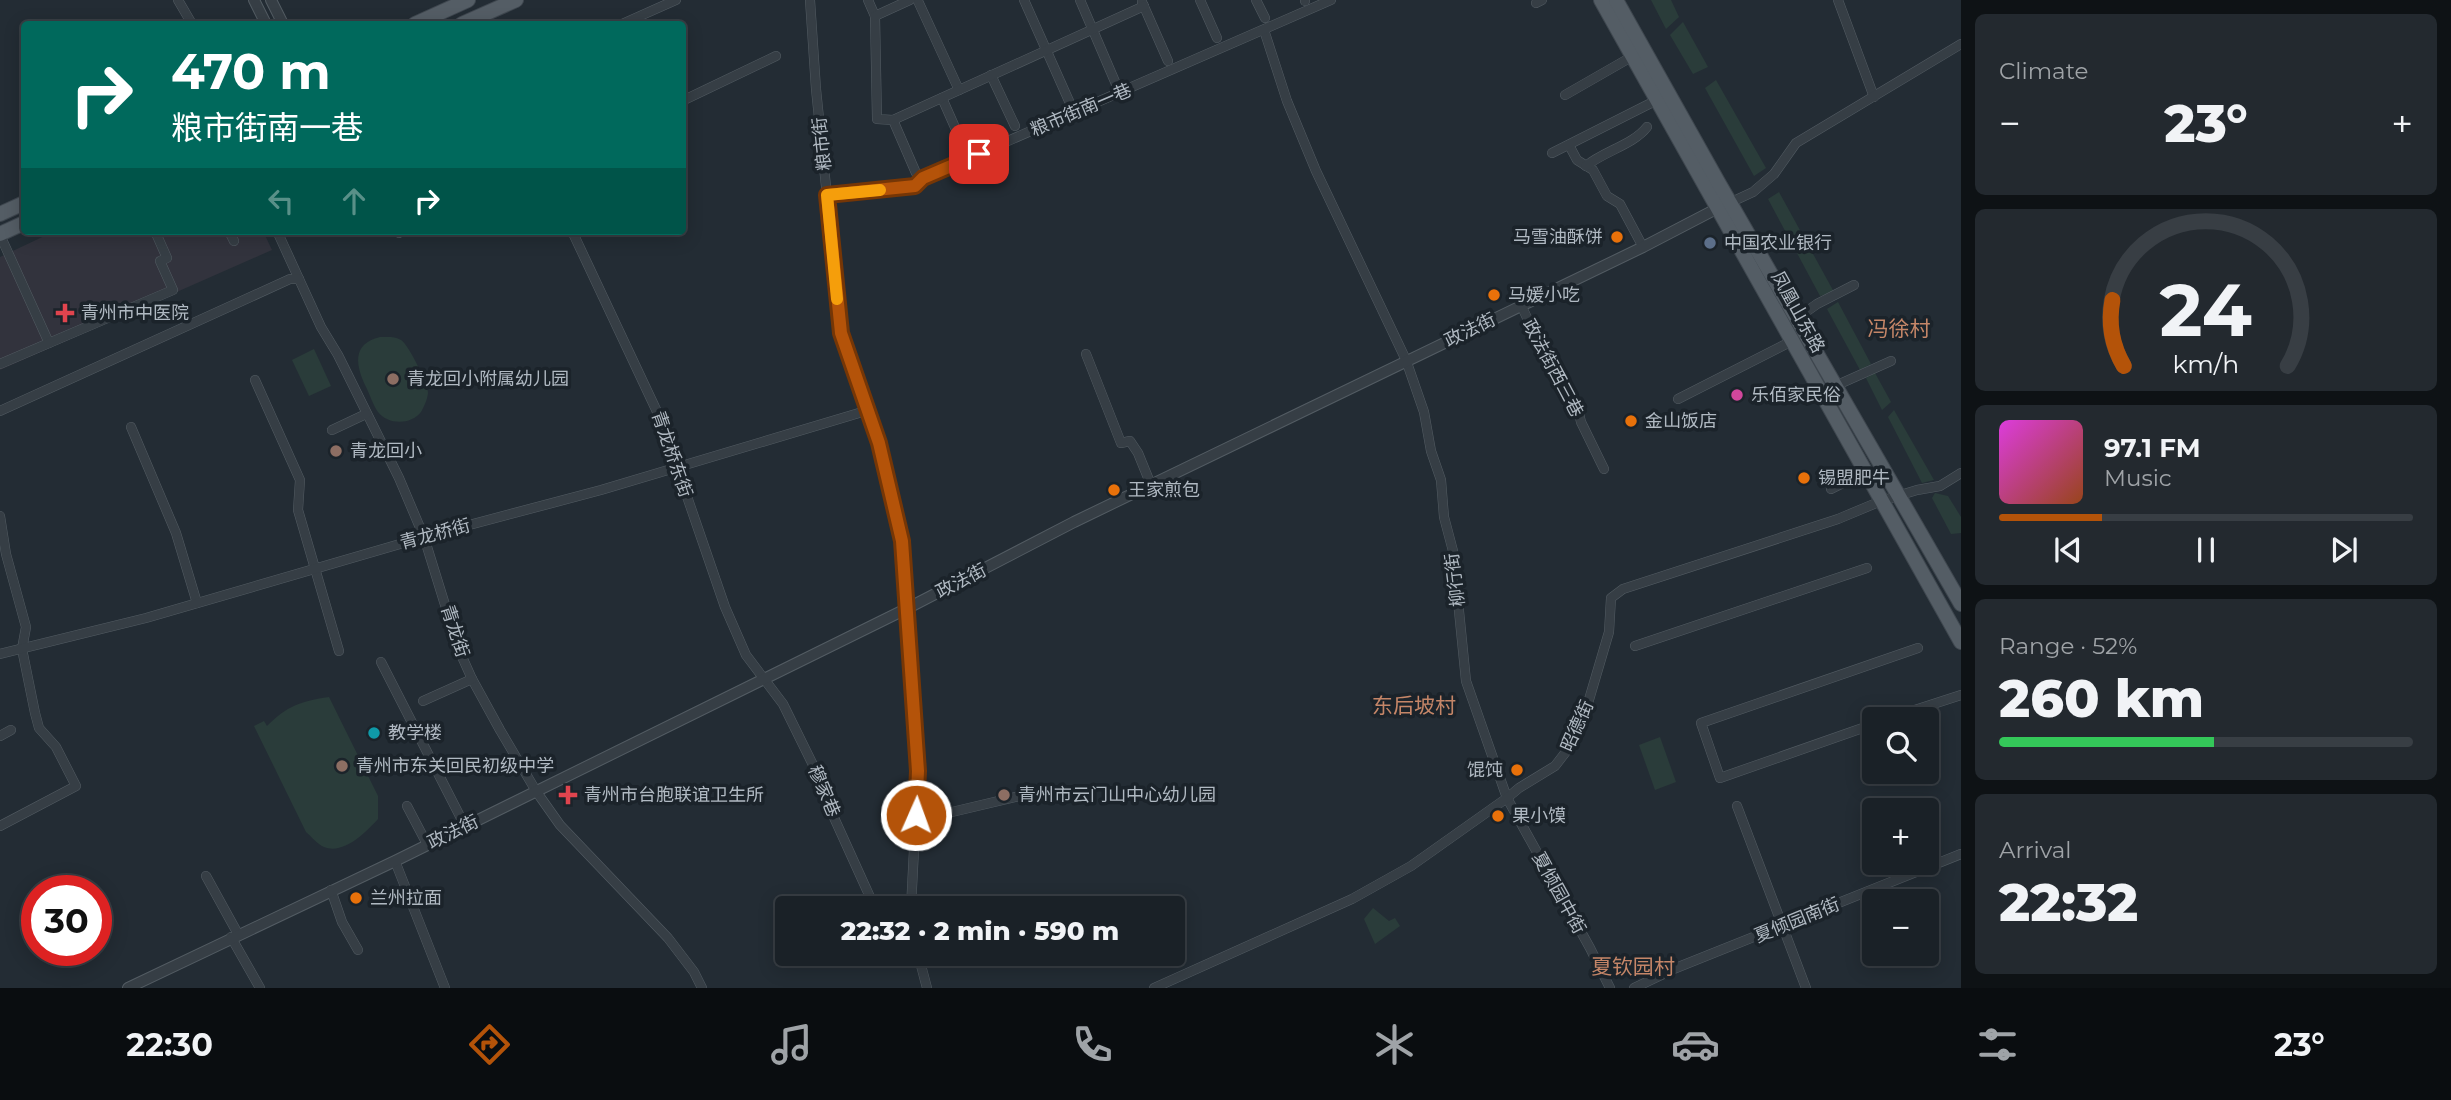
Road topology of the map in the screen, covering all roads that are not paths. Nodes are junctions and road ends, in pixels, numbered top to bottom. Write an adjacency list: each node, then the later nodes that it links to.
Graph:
1 (177, 0): 22 (street)
2 (254, 0): 23 (street)
3 (271, 0): 24 (street)
4 (468, 0): 25 (main road)
5 (516, 0): 26 (main road)
6 (676, 0): 27 (street)
7 (810, 0): 53 (street, 粮市街)
8 (868, 0): 20 (street)
9 (910, 0): 20 (street)
10 (1024, 0): 32 (street)
11 (1080, 0): 28 (street)
12 (1200, 0): 30 (street)
13 (1256, 0): 21 (street)
14 (1331, 0): 29 (street, 粮市街南一巷)
15 (1601, 0): 34 (main road, 凤凰山东路)
16 (1616, 0): 55 (main road, 凤凰山东路)
17 (1838, 0): 40 (street)
18 (918, 1): 38 (street)
19 (1142, 3): 28 (street); 35 (street)
20 (875, 16): 45 (street)
21 (1265, 18)
22 (190, 21)
23 (264, 21)
24 (281, 21)
25 (422, 21)
26 (469, 21)
27 (629, 21)
28 (1092, 29): 32 (street); 37 (street)
29 (1264, 30): 53 (street, 粮市街南一巷); 72 (street, 柳行街)
30 (1217, 38)
31 (1961, 44): 40 (street)
32 (1046, 50): 36 (street); 44 (street)
33 (776, 56): 42 (street)
34 (1633, 56): 39 (street); 43 (main road, 凤凰山东路)
35 (1168, 61)
36 (991, 75): 38 (street); 46 (street)
37 (1116, 84)
38 (959, 90): 41 (street)
39 (1565, 95)
40 (1874, 97): 55 (street)
41 (942, 98): 45 (street); 49 (street)
42 (686, 99)
43 (1657, 100): 48 (street); 55 (main road, 凤凰山东路)
44 (1069, 101)
45 (893, 120): 52 (street)
46 (1015, 125)
47 (1647, 127): 51 (street)
48 (1569, 145): 50 (street); 51 (street)
49 (965, 150)
50 (1552, 153)
51 (1586, 166): 64 (street)
52 (916, 173)
53 (827, 195): 79 (street, 粮市街)
54 (21, 204): 56 (main road)
55 (1724, 206): 64 (street, 政法街); 68 (main road, 凤凰山东路); 69 (main road, 凤凰山东路)
56 (0, 214)
57 (21, 224): 58 (main road)
58 (0, 234): 70 (street)
59 (157, 235): 70 (street)
60 (231, 235): 63 (street)
61 (279, 235): 65 (street, 青龙街)
62 (574, 235): 83 (street, 青龙桥东街)
63 (234, 241)
64 (1643, 247): 67 (street, 政法街)
65 (299, 279): 78 (street); 80 (street, 青龙街)
66 (1854, 285): 68 (street)
67 (1521, 305): 72 (street, 政法街); 84 (street, 政法街西三巷)
68 (1796, 318): 76 (main road, 凤凰山东路)
69 (1792, 341): 77 (street); 90 (main road, 凤凰山东路)
70 (50, 343): 74 (street)
71 (1086, 354): 88 (street)
72 (1406, 360): 88 (street, 政法街); 115 (street, 柳行街)
73 (1891, 361): 76 (street)
74 (0, 364)
75 (255, 380): 94 (street)
76 (1835, 386): 89 (main road, 凤凰山东路)
77 (1678, 399)
78 (0, 411)
79 (869, 411): 83 (street, 青龙桥街); 97 (street, 粮市街)
80 (366, 414): 82 (street); 92 (street, 青龙街)
81 (131, 426): 95 (street)
82 (332, 430)
83 (678, 467): 92 (street, 青龙桥街); 106 (street, 青龙桥东街)
84 (1604, 469)
85 (1961, 473): 89 (street)
86 (1822, 474): 87 (street)
87 (1849, 480)
88 (1151, 485): 97 (street, 政法街)
89 (1898, 495): 90 (street); 96 (main road, 凤凰山东路)
90 (1881, 501): 98 (main road, 凤凰山东路); 115 (street, 昭德街)
91 (0, 516): 101 (street)
92 (424, 537): 94 (street, 青龙桥街); 105 (street, 青龙街)
93 (1867, 568): 99 (street)
94 (315, 569): 95 (street, 青龙桥街); 102 (street)
95 (197, 603): 101 (street, 青龙桥街)
96 (1961, 604)
97 (908, 608): 106 (street, 政法街); 118 (street, 粮市街)
98 (1961, 642)
99 (1635, 646)
100 (1918, 648): 110 (street)
101 (22, 649): 103 (street, 青龙桥街); 120 (street)
102 (339, 650)
103 (0, 654)
104 (382, 662): 119 (street)
105 (472, 679): 108 (street); 113 (street, 青龙街)
106 (764, 679): 113 (street, 政法街); 126 (street, 穆家巷)
107 (1961, 695): 109 (street)
108 (423, 701)
109 (1924, 707)
110 (1862, 728)
111 (11, 730): 112 (street)
112 (0, 736)
113 (536, 791): 119 (street, 政法街); 135 (street, 青龙街)
114 (1028, 794): 118 (street)
115 (1507, 798): 137 (street, 昭德街); 138 (street, 夏倾园中街)
116 (407, 806): 121 (street)
117 (1737, 806): 128 (street)
118 (916, 815): 127 (street, 粮市街)
119 (465, 826): 121 (street, 政法街)
120 (0, 827)
121 (427, 845): 123 (street, 政法街)
122 (1961, 854): 128 (street, 夏倾园南街)
123 (395, 861): 125 (street, 政法街); 134 (street)
124 (206, 876): 129 (street)
125 (331, 890): 129 (street, 政法街); 130 (street)
126 (870, 896)
127 (912, 896)
128 (1781, 926): 139 (street, 夏倾园南街); 140 (street)
129 (234, 936): 132 (street, 政法街); 133 (street)
130 (358, 950)
131 (921, 966): 136 (street)
132 (128, 988)
133 (260, 988)
134 (445, 988)
135 (702, 988)
136 (927, 988)
137 (1153, 988)
138 (1610, 988)
139 (1634, 988)
140 (1806, 988)

